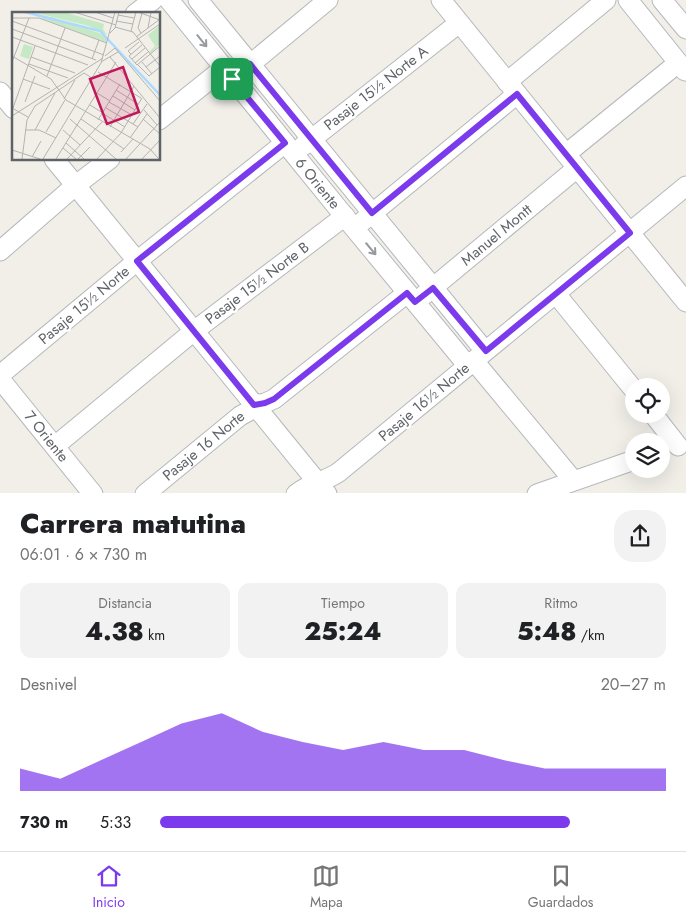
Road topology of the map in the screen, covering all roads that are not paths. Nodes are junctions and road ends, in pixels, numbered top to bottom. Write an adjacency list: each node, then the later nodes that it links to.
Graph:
1 (153, 0): 9 (street)
2 (198, 0): 12 (street, 6 Oriente)
3 (328, 0): 12 (street)
4 (606, 0): 15 (street, Pasaje 15½ Norte B)
5 (628, 0): 13 (street)
6 (662, 0): 11 (street)
7 (172, 1): 14 (street, 6 Oriente, one-way to 14)
8 (446, 2): 10 (street)
9 (138, 12)
10 (459, 22): 15 (street); 21 (street, Pasaje 15½ Norte A)
11 (684, 24)
12 (250, 64): 14 (street); 21 (street, 6 Oriente)
13 (682, 68): 25 (street, Manuel Montt)
14 (228, 74): 19 (street); 22 (street, 6 Oriente)
15 (512, 88): 25 (street); 28 (street, Pasaje 15½ Norte B)
16 (0, 92): 17 (street)
17 (12, 106)
18 (12, 110): 20 (street)
19 (160, 119)
20 (0, 120)
21 (312, 139): 22 (street, Pasaje 15½ Norte A); 28 (street, 6 Oriente)
22 (290, 148): 29 (street, 6 Oriente); 32 (street, Pasaje 15½ Norte)
23 (55, 160): 26 (street)
24 (109, 160): 26 (street)
25 (572, 161): 30 (street); 33 (street, Manuel Montt)
26 (76, 186): 31 (street); 32 (street)
27 (686, 186): 30 (street, Pasaje 16½ Norte)
28 (372, 213): 29 (street, Pasaje 15½ Norte B); 33 (street, 6 Oriente)
29 (349, 222): 35 (street, 6 Oriente, one-way to 35); 37 (street, Pasaje 15½ Norte B)
30 (630, 233): 34 (street, Pasaje 16½ Norte); 36 (street)
31 (0, 251)
32 (137, 261): 37 (street); 39 (street, Pasaje 15½ Norte)
33 (433, 288): 35 (street, Manuel Montt); 38 (street, 6 Oriente)
34 (556, 294): 38 (street, Pasaje 16½ Norte); 41 (street)
35 (411, 297): 38 (street, 6 Oriente); 42 (street, Pasaje 16 Norte)
36 (686, 302)
37 (194, 331): 42 (street); 44 (street, Pasaje 15½ Norte B)
38 (476, 359): 47 (street, 6 Oriente); 48 (street, Pasaje 16½ Norte)
39 (0, 375)
40 (0, 379): 44 (street, 7 Oriente)
41 (625, 379)
42 (254, 405): 48 (street); 51 (street, Pasaje 16 Norte)
43 (659, 423): 45 (street)
44 (55, 446): 50 (street, 7 Oriente)
45 (675, 447)
46 (625, 463): 47 (street)
47 (573, 480): 49 (street)
48 (322, 488): 52 (street, Pasaje 16½ Norte)
49 (543, 492)
50 (92, 493)
51 (146, 493)
52 (297, 493)

